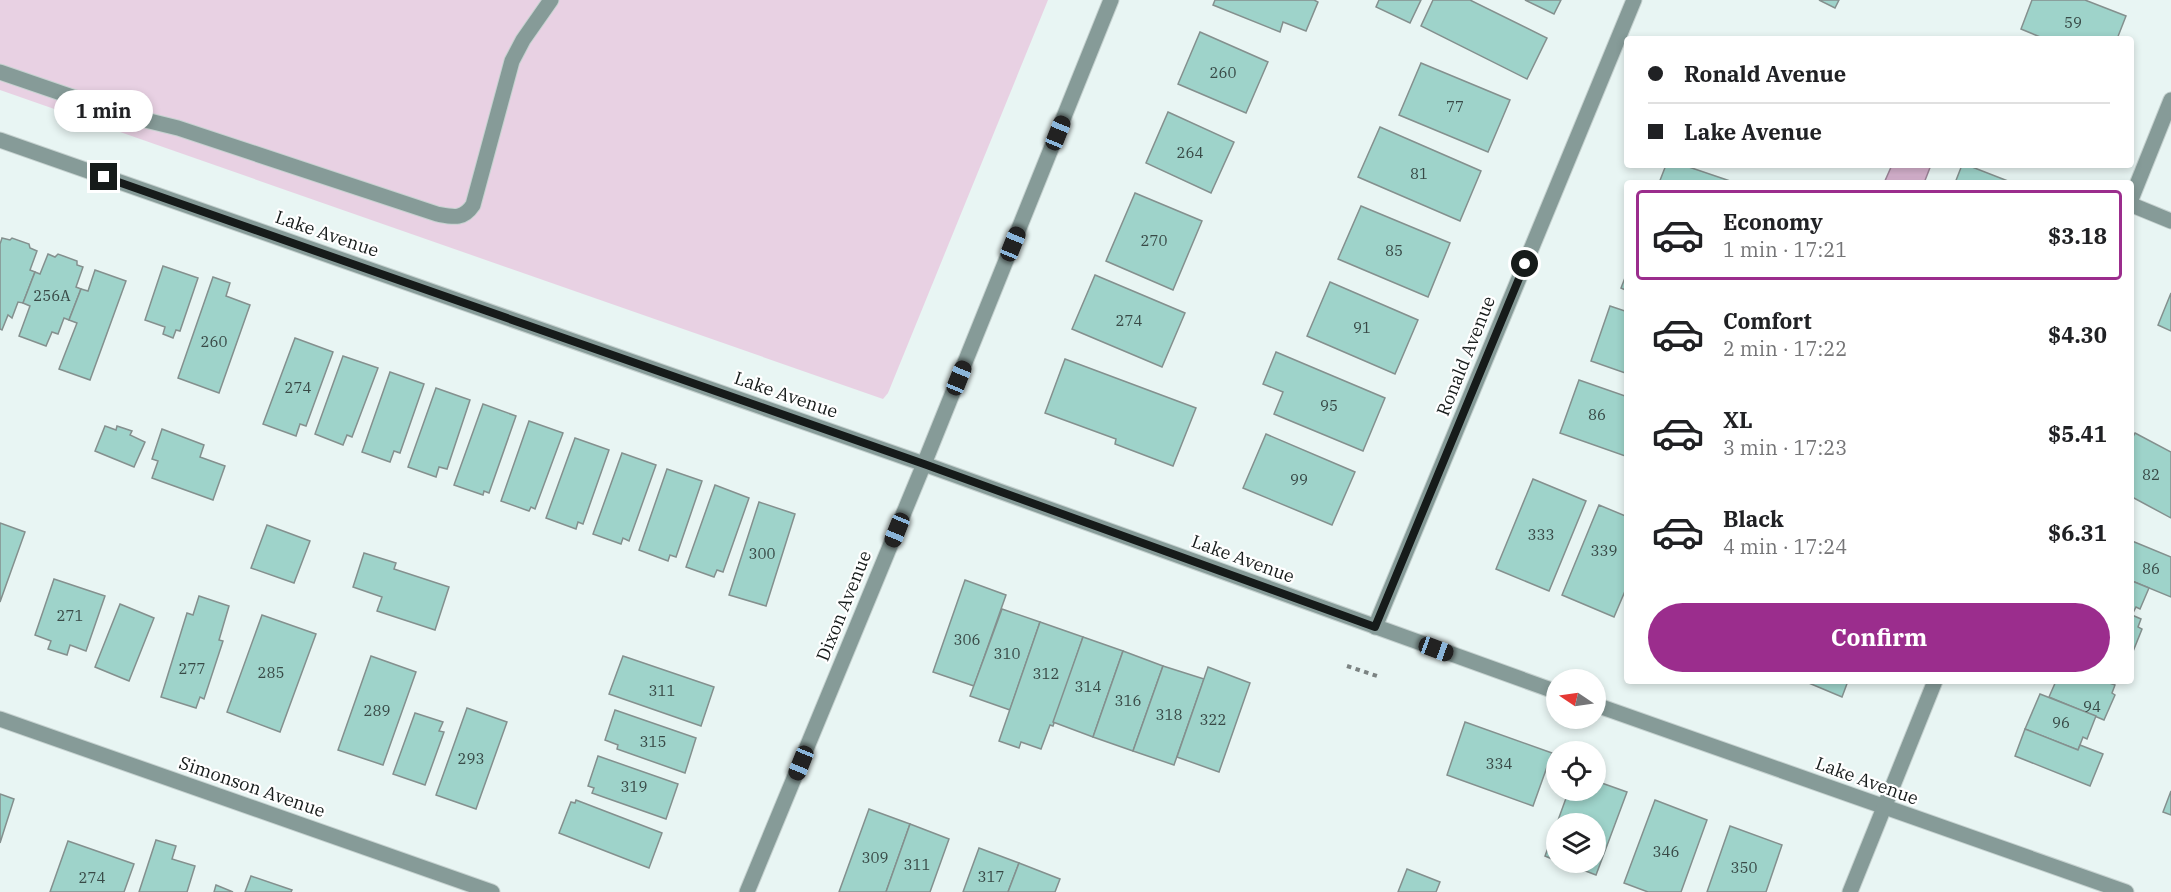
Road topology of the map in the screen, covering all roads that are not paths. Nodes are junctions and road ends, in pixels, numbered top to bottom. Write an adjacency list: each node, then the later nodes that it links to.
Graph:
1 (551, 0): 4 (street)
2 (1111, 0): 10 (street, Dixon Avenue)
3 (1634, 0): 11 (street, Ronald Avenue)
4 (0, 72)
5 (2171, 100): 7 (street)
6 (0, 140): 10 (street, Lake Avenue)
7 (2134, 192)
8 (2134, 206): 9 (street)
9 (2171, 221)
10 (924, 464): 11 (street, Lake Avenue); 18 (street, Dixon Avenue)
11 (1375, 627): 13 (street, Lake Avenue)
12 (1934, 684): 16 (street)
13 (1546, 688)
14 (1606, 709): 16 (street, Lake Avenue)
15 (0, 719): 17 (street, Simonson Avenue)
16 (1884, 807): 19 (street); 20 (street, Lake Avenue)
17 (492, 892)
18 (747, 892)
19 (1850, 892)
20 (2126, 892)

